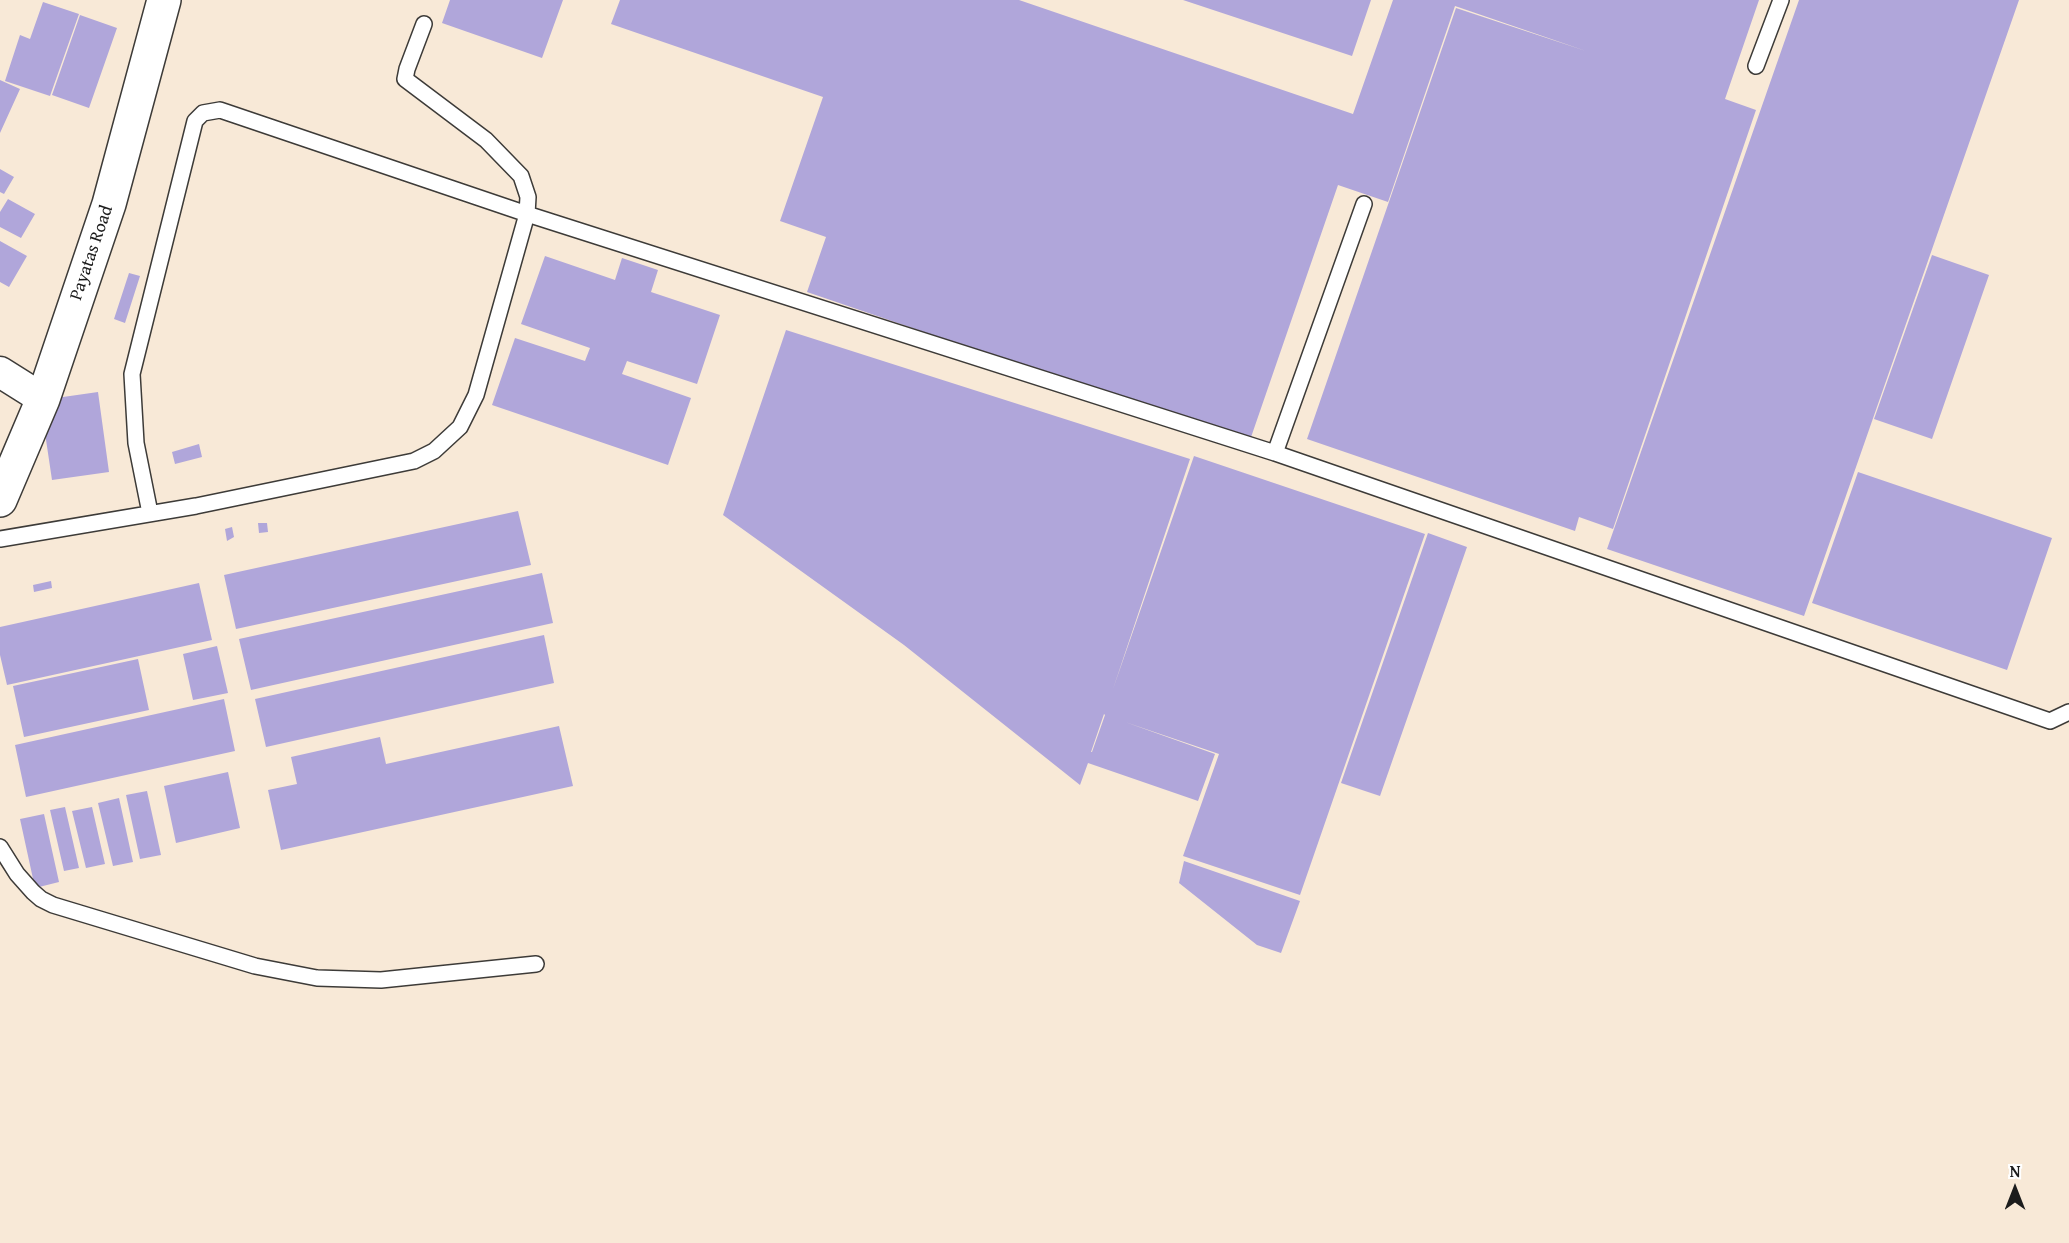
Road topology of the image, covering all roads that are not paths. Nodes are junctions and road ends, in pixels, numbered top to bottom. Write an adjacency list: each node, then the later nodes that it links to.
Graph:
1 (164, 0): 8 (main road, Payatas Road)
2 (1781, 0): 4 (lane)
3 (424, 24): 6 (lane)
4 (1756, 66)
5 (1364, 204): 9 (lane)
6 (527, 214): 9 (lane); 11 (lane); 11 (lane)
7 (0, 372): 8 (street)
8 (43, 399): 10 (main road, Payatas Road)
9 (1275, 453): 13 (lane)
10 (0, 500)
11 (150, 513): 12 (lane)
12 (0, 539)
13 (2069, 712)
14 (0, 847): 15 (lane)
15 (536, 964)

